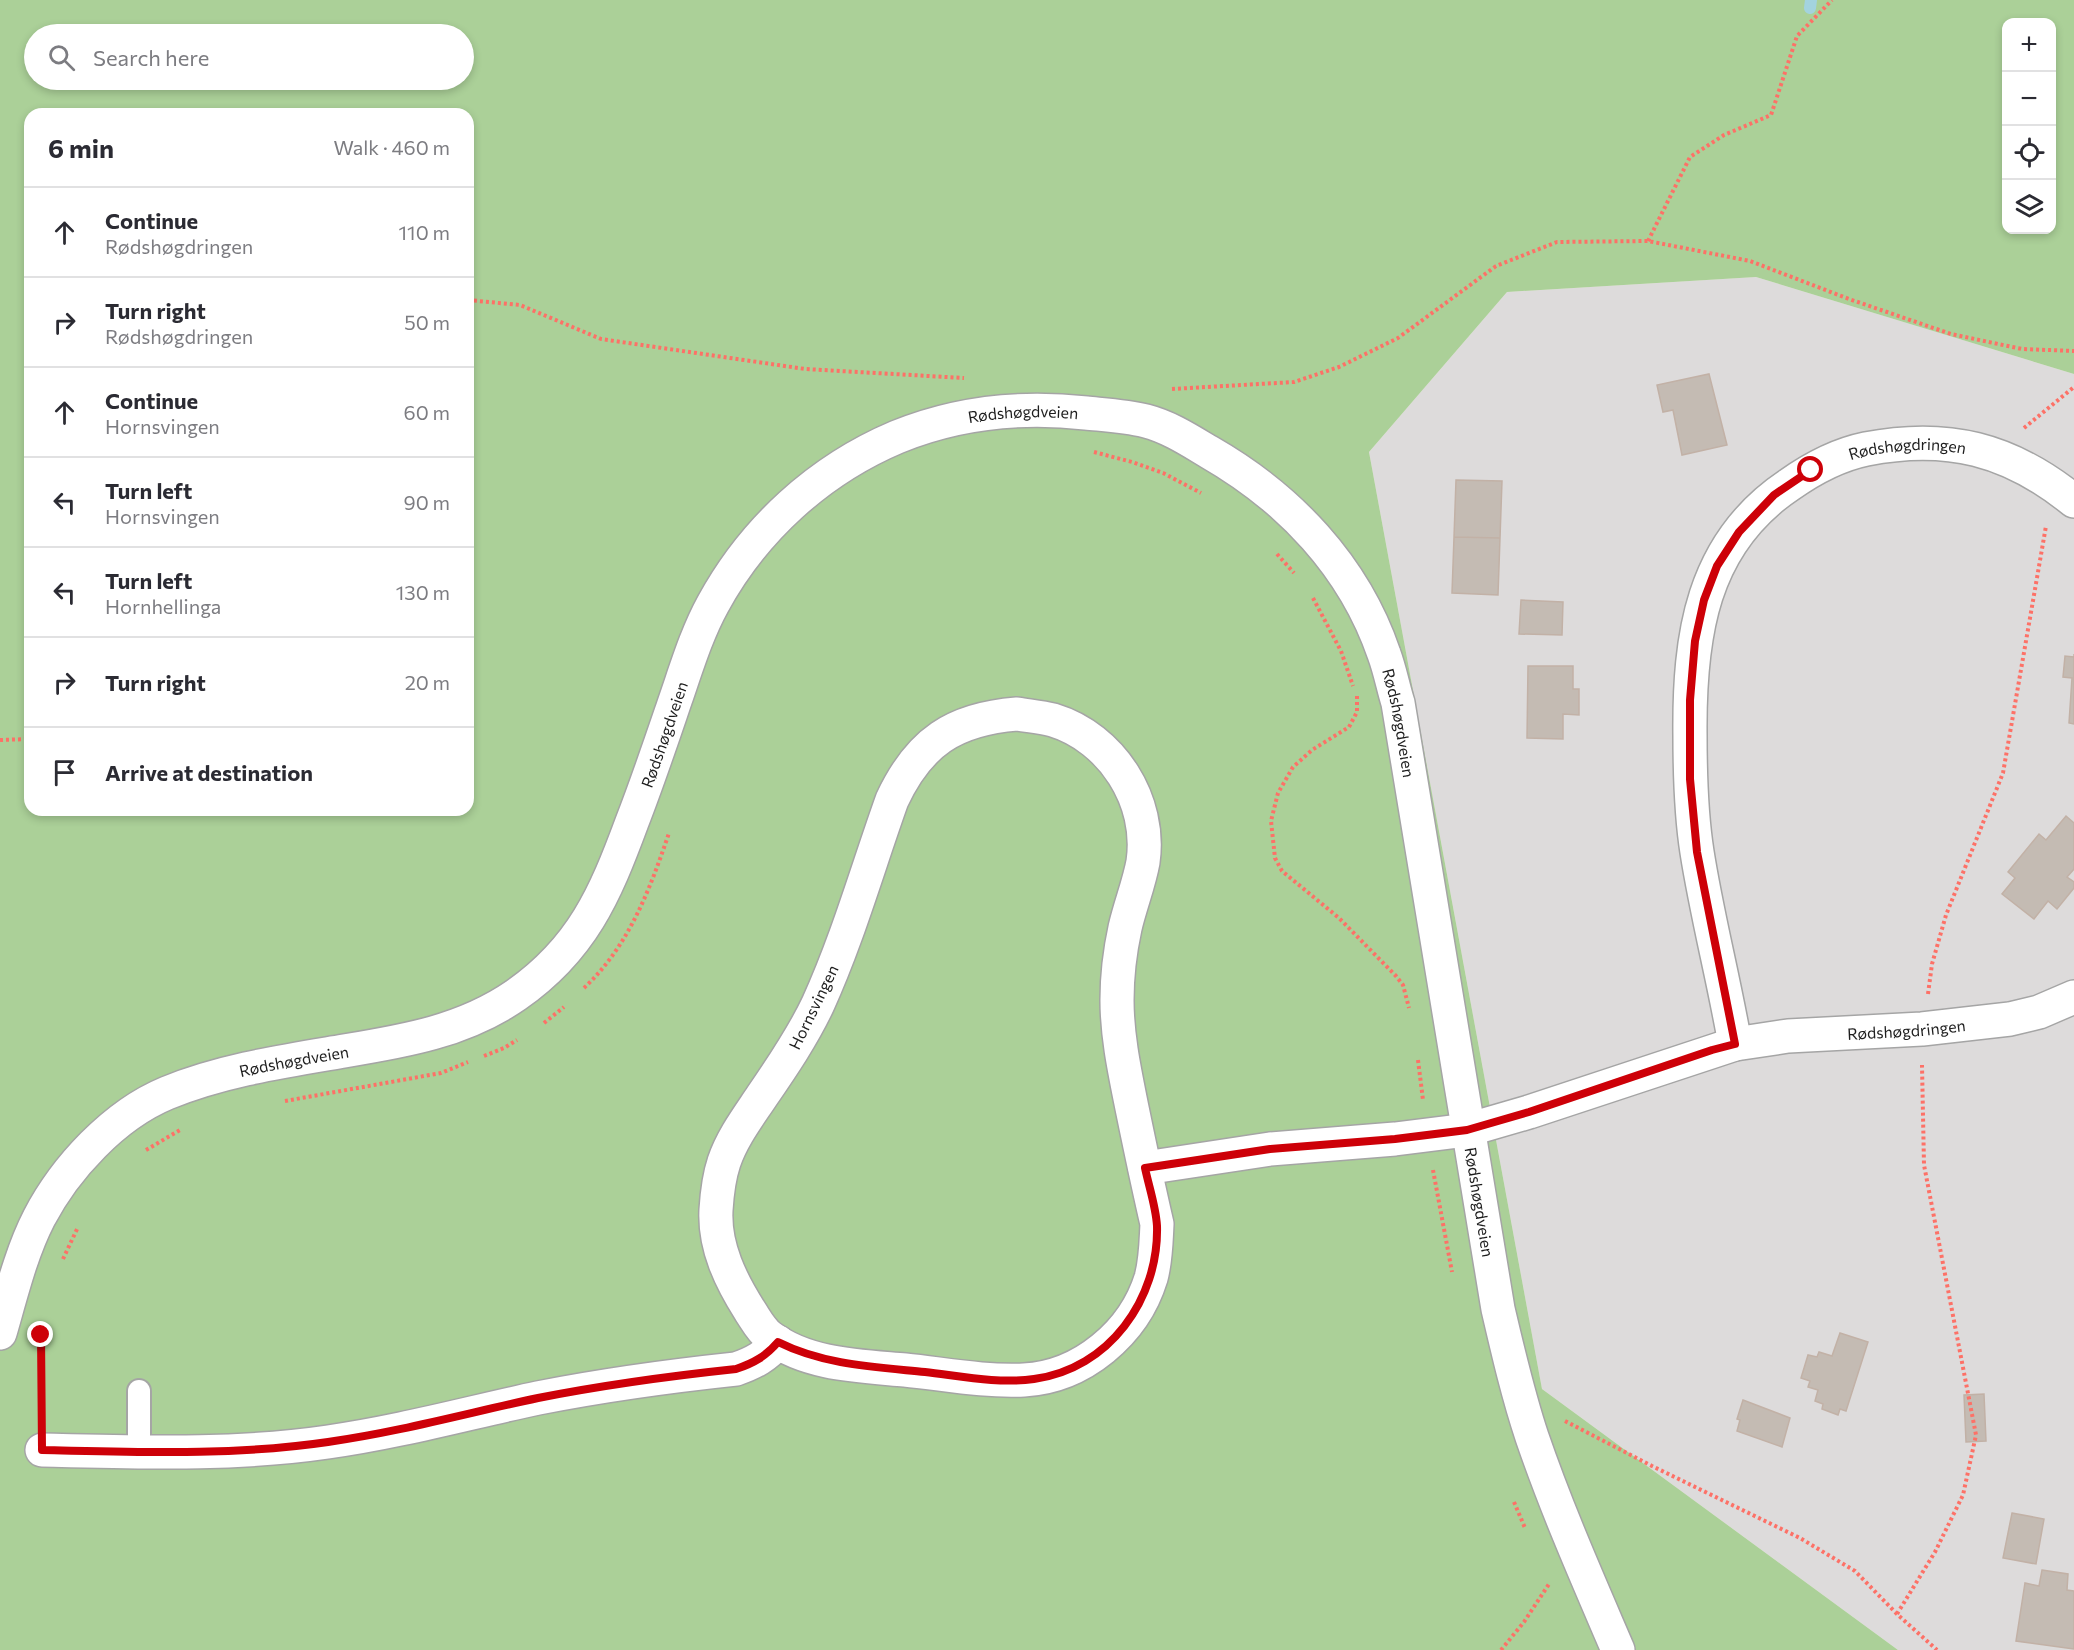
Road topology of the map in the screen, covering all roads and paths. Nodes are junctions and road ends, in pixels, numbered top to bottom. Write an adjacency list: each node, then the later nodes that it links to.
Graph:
1 (1832, 0): 2 (path)
2 (1648, 241): 4 (path); 7 (path)
3 (474, 300): 5 (path)
4 (2074, 351)
5 (967, 378)
6 (2074, 387): 9 (path)
7 (1164, 390)
8 (1086, 451): 11 (path)
9 (1990, 453): 10 (street, Rødshøgdringen); 25 (street, Rødshøgdringen)
10 (2065, 494): 21 (path)
11 (1209, 497)
12 (1272, 548): 13 (path)
13 (1299, 578)
14 (1310, 594): 22 (path)
15 (0, 740): 16 (path)
16 (24, 740)
17 (673, 823): 18 (path)
18 (577, 995)
19 (2074, 997): 25 (street, Rødshøgdringen)
20 (569, 1002): 23 (path)
21 (1927, 1002)
22 (1411, 1017)
23 (538, 1026)
24 (521, 1037): 28 (path)
25 (1735, 1044): 32 (street, Rødshøgdringen)
26 (1416, 1049): 33 (path)
27 (1922, 1054): 46 (path)
28 (483, 1056)
29 (473, 1060): 30 (path)
30 (281, 1101)
31 (184, 1127): 34 (path)
32 (1467, 1130): 33 (street); 39 (street, Rødshøgdveien); 42 (street, Rødshøgdveien)
33 (1428, 1135): 35 (street)
34 (144, 1151)
35 (1145, 1168): 40 (street, Hornsvingen); 40 (street, Hornsvingen)
36 (81, 1222): 37 (path)
37 (59, 1269)
38 (45, 1312): 43 (path)
39 (0, 1333)
40 (778, 1342): 44 (street)
41 (139, 1391): 44 (lane)
42 (1525, 1415): 46 (path); 48 (street, Rødshøgdveien)
43 (42, 1450): 44 (street)
44 (139, 1452)
45 (1549, 1584): 47 (path)
46 (1897, 1614): 49 (path)
47 (1501, 1650)
48 (1618, 1650)
49 (1937, 1650)

